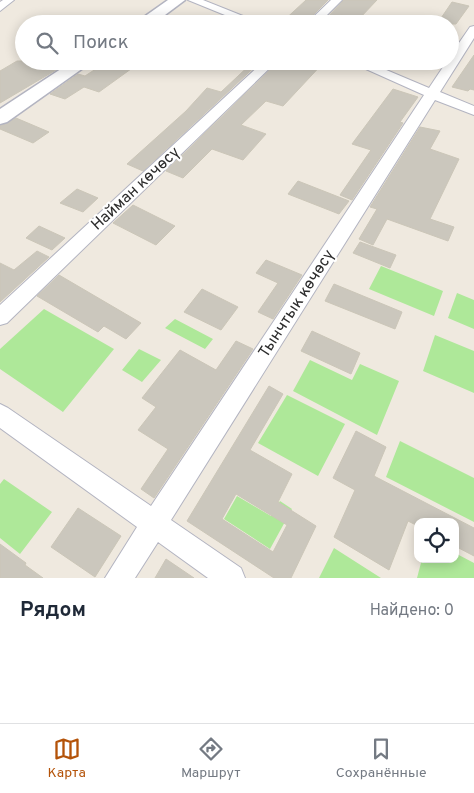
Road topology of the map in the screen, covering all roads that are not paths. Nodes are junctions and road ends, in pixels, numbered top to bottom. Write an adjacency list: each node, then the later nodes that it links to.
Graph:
1 (9, 0): 5 (street)
2 (178, 0): 6 (main road)
3 (194, 0): 7 (street)
4 (338, 0): 8 (street)
5 (0, 8)
6 (156, 15)
7 (234, 15)
8 (322, 15)
9 (474, 29): 10 (street, Тынчтык көчөсү)
10 (459, 53)
11 (72, 70): 17 (main road)
12 (261, 70): 18 (street, Найман көчөсү)
13 (376, 70): 15 (street)
14 (449, 70): 15 (street, Тынчтык көчөсү)
15 (434, 94): 16 (street); 20 (street, Тынчтык көчөсү)
16 (474, 111)
17 (0, 118)
18 (0, 317)
19 (0, 415): 20 (street)
20 (154, 524): 21 (street, Тынчтык көчөсү); 22 (street)
21 (119, 578)
22 (231, 578)

